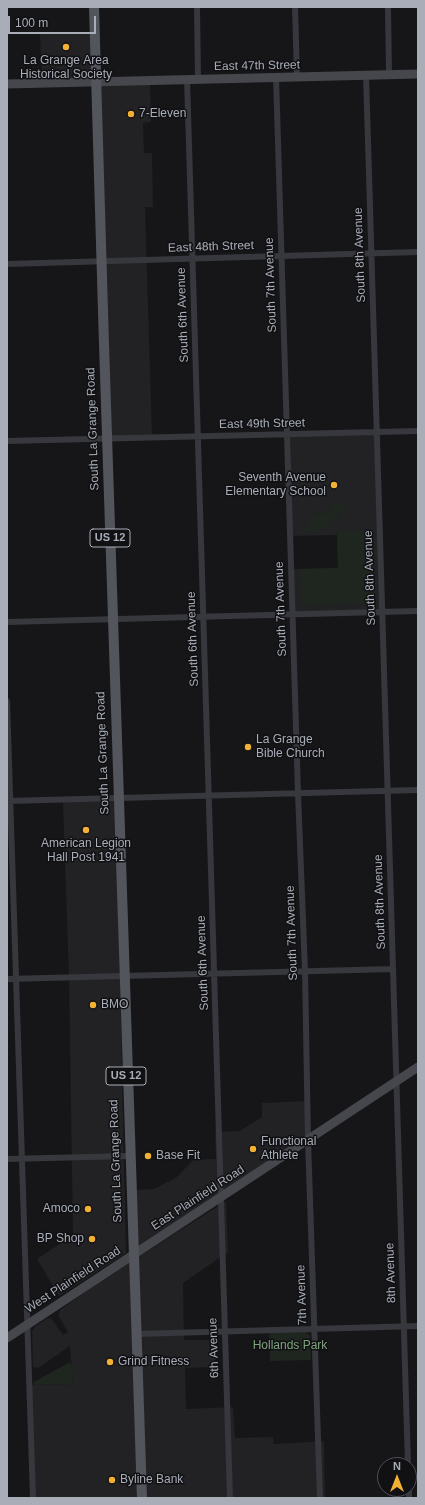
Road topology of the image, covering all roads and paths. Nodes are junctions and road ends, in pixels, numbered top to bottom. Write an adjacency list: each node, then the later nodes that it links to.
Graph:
1 (94, 7): 12 (main road, South La Grange Road / US 12)
2 (197, 7): 11 (street)
3 (295, 7): 9 (street)
4 (388, 7): 5 (street)
5 (390, 74): 6 (main road, East 47th Street); 7 (main road, East 47th Street)
6 (418, 74)
7 (366, 75): 9 (main road, East 47th Street); 15 (street, South 8th Avenue)
8 (276, 77): 9 (main road, East 47th Street); 11 (main road, East 47th Street); 16 (street, South 7th Avenue)
9 (297, 77)
10 (187, 79): 11 (main road, East 47th Street); 12 (main road, East 47th Street); 17 (street, South 6th Avenue)
11 (198, 79)
12 (96, 81): 13 (main road, East 47th Street); 18 (main road, South La Grange Road / US 12)
13 (7, 84)
14 (418, 252): 15 (street, East 48th Street)
15 (371, 254): 16 (street, East 48th Street); 21 (street, South 8th Avenue)
16 (282, 256): 17 (street, East 48th Street); 22 (street, South 7th Avenue)
17 (192, 258): 18 (street, East 48th Street); 23 (street, South 6th Avenue)
18 (101, 261): 19 (street, East 48th Street); 24 (main road, South La Grange Road / US 12)
19 (7, 264)
20 (418, 431): 21 (street, East 49th Street)
21 (377, 432): 22 (street, East 49th Street); 27 (street, South 8th Avenue)
22 (287, 434): 23 (street, East 49th Street); 28 (street, South 7th Avenue)
23 (198, 436): 24 (street, East 49th Street); 29 (street, South 6th Avenue)
24 (107, 439): 25 (street, East 49th Street); 30 (main road, South La Grange Road / US 12)
25 (7, 441)
26 (418, 611): 27 (street)
27 (382, 612): 28 (street); 33 (street, South 8th Avenue)
28 (292, 614): 29 (street); 35 (street, South 7th Avenue)
29 (203, 617): 30 (street); 36 (street, South 6th Avenue)
30 (112, 620): 31 (street); 37 (main road, South La Grange Road / US 12)
31 (7, 622)
32 (7, 701): 38 (street)
33 (388, 790): 34 (street); 35 (street); 39 (street, South 8th Avenue)
34 (418, 790)
35 (298, 793): 36 (street); 40 (street, South 7th Avenue)
36 (208, 795): 37 (street); 41 (street, South 6th Avenue)
37 (118, 798): 38 (street); 42 (main road, South La Grange Road / US 12)
38 (9, 801): 44 (street)
39 (393, 969): 40 (street); 46 (street, South 8th Avenue)
40 (305, 971): 41 (street); 47 (street, South 7th Avenue)
41 (214, 974): 42 (street); 51 (street, South 6th Avenue)
42 (123, 976): 44 (street); 48 (main road, South La Grange Road / US 12)
43 (7, 979): 44 (street)
44 (17, 979): 50 (street)
45 (418, 1067): 46 (main road, East Plainfield Road)
46 (397, 1081): 47 (main road, East Plainfield Road); 54 (street, 8th Avenue)
47 (308, 1140): 51 (main road, East Plainfield Road); 56 (street, 7th Avenue)
48 (129, 1156): 50 (street); 52 (main road, South La Grange Road / US 12)
49 (7, 1159): 50 (street)
50 (22, 1159): 53 (street)
51 (221, 1198): 52 (main road, East Plainfield Road); 57 (street, 6th Avenue)
52 (132, 1256): 53 (main road, West Plainfield Road); 58 (main road, South La Grange Road / US 12)
53 (27, 1324): 59 (main road, West Plainfield Road); 61 (street)
54 (404, 1326): 55 (street); 56 (street); 60 (street, 8th Avenue)
55 (418, 1326)
56 (314, 1328): 57 (street); 64 (street, 7th Avenue)
57 (225, 1331): 58 (street); 63 (street, 6th Avenue)
58 (135, 1334): 62 (main road, South La Grange Road / US 12)
59 (7, 1338)
60 (408, 1457)
61 (33, 1498)
62 (142, 1498)
63 (230, 1498)
64 (320, 1498)

